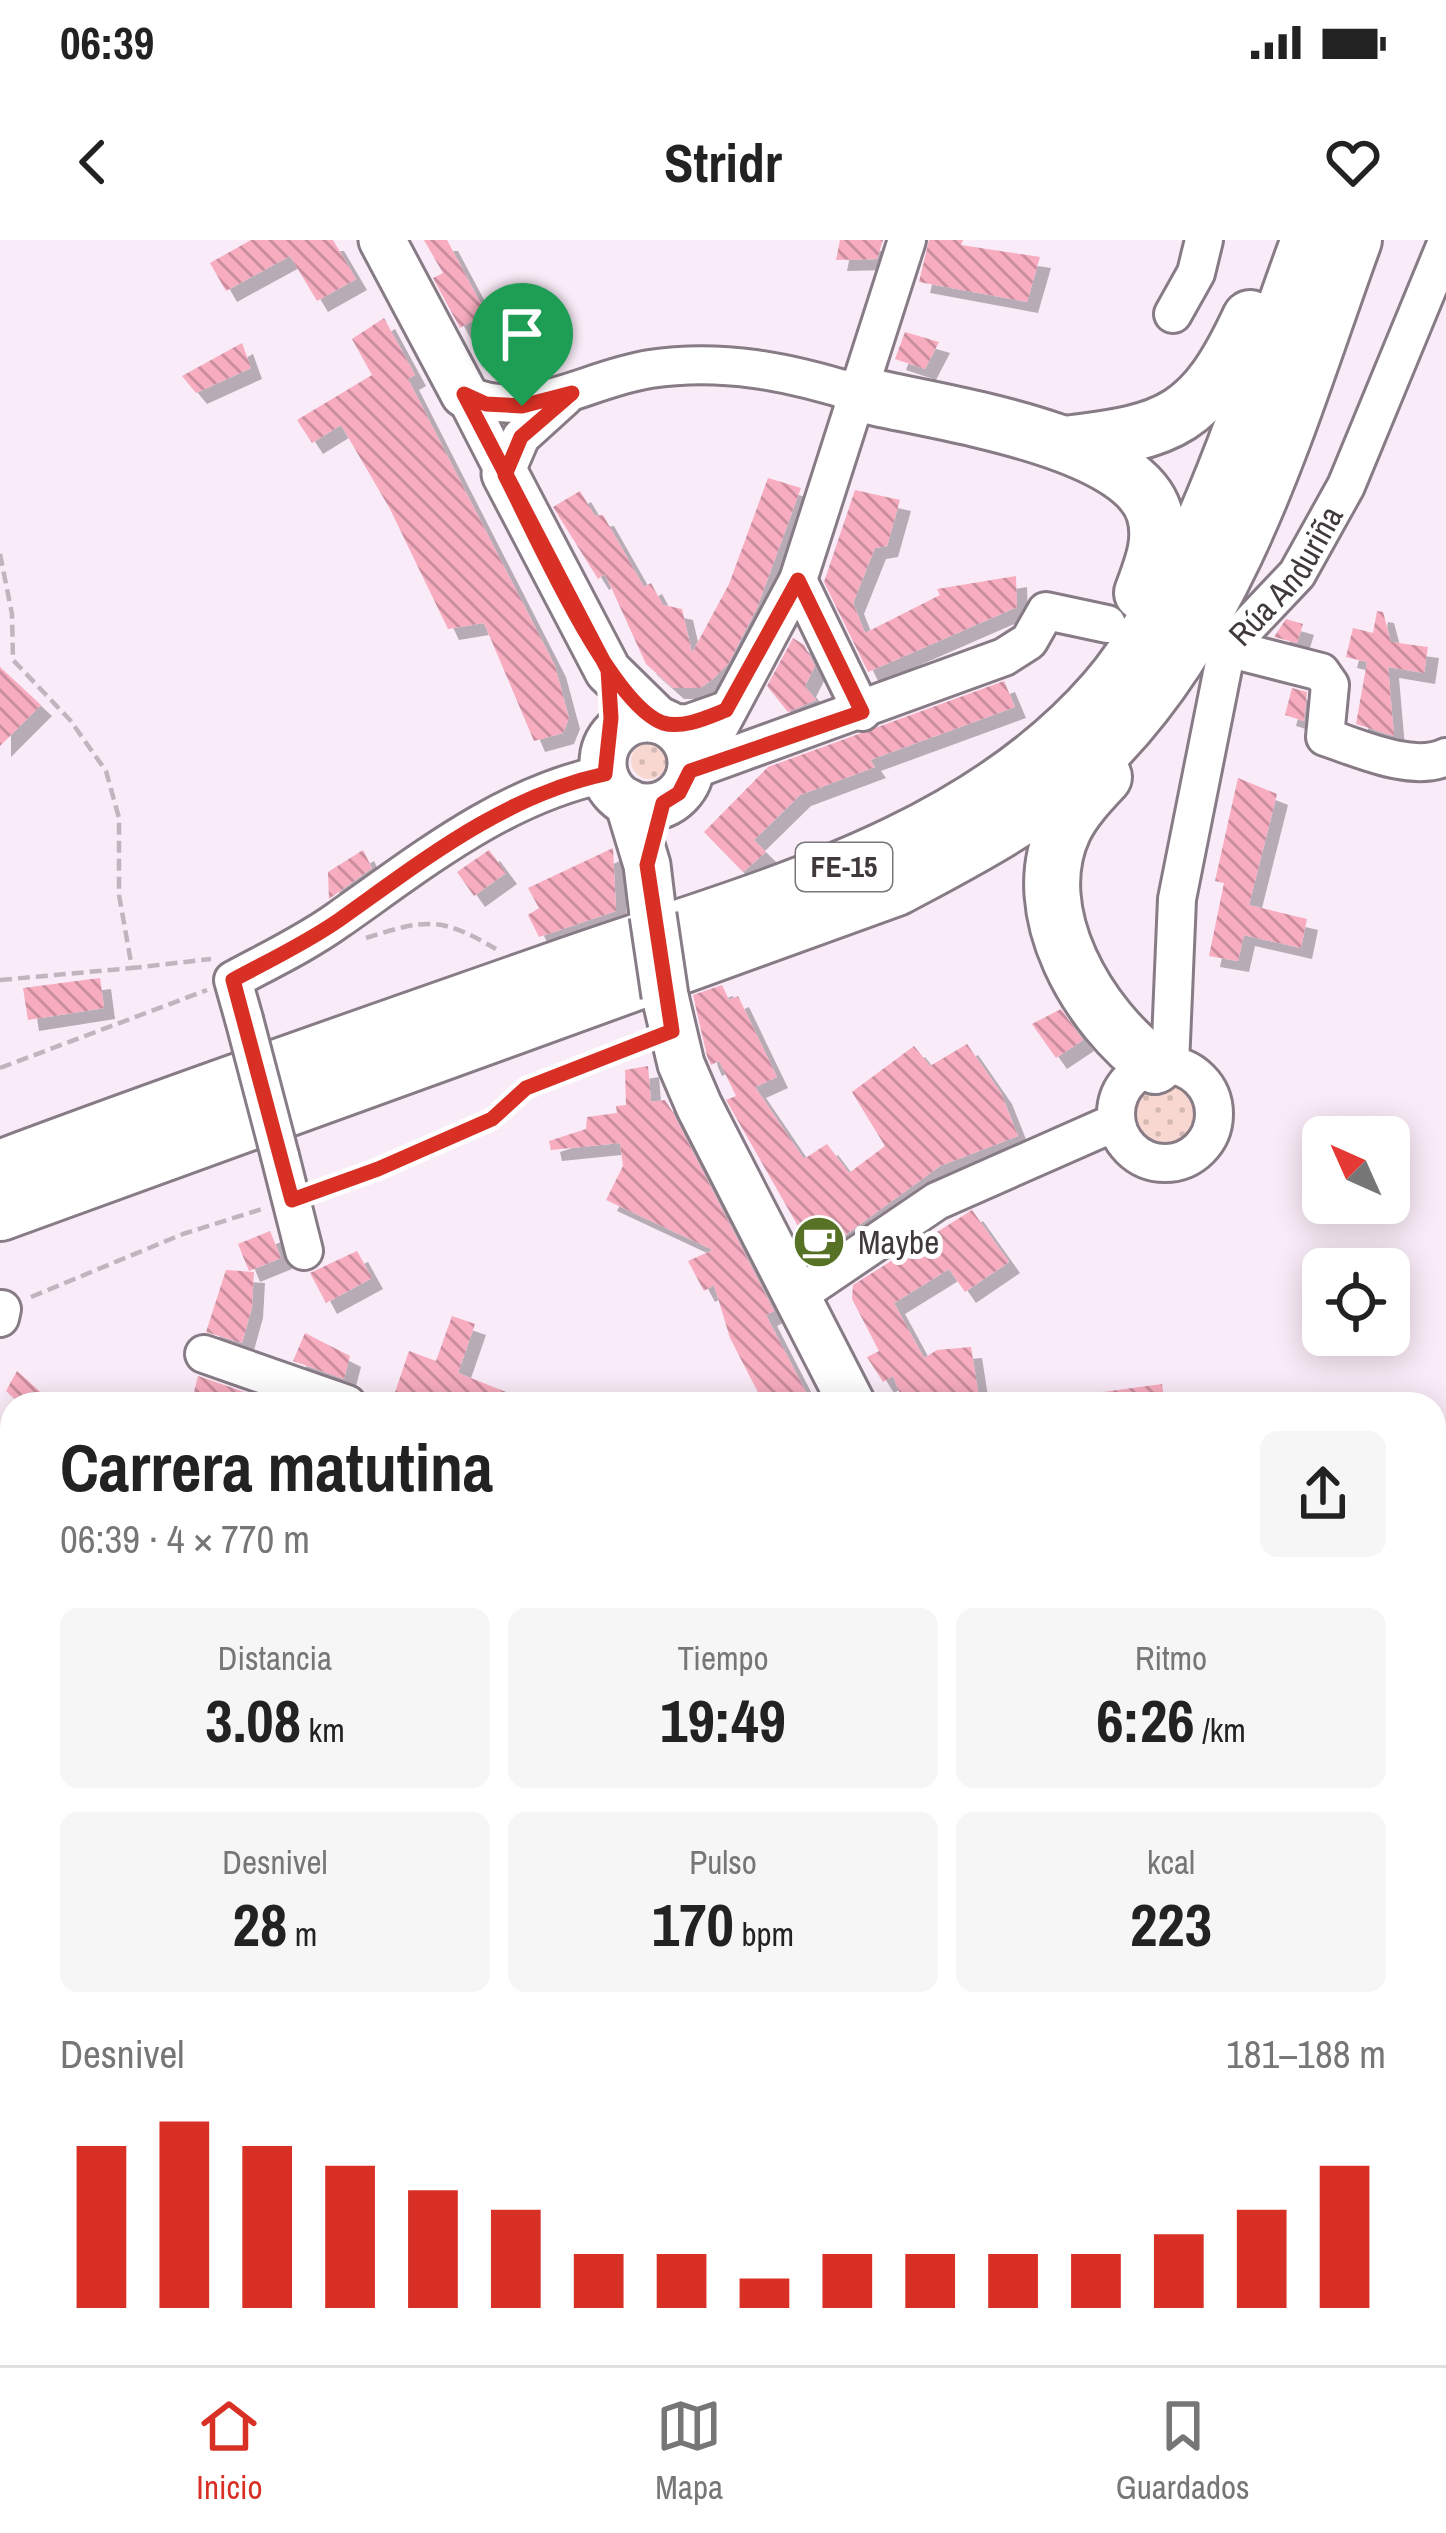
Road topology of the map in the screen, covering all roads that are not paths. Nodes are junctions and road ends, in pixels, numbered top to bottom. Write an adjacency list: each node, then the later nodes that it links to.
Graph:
1 (382, 240): 11 (main road)
2 (907, 240): 12 (street)
3 (1204, 240): 8 (street)
4 (1285, 240): 13 (highway)
5 (1309, 240): 24 (highway, FE-15)
6 (1354, 240): 9 (highway, FE-15)
7 (1446, 244): 17 (street, Rúa Anduriña)
8 (1173, 314)
9 (1299, 389): 25 (highway); 28 (highway, FE-15)
10 (572, 393): 11 (street); 12 (street); 14 (street)
11 (464, 394): 14 (street)
12 (859, 394): 13 (highway); 15 (street)
13 (1064, 444): 24 (highway)
14 (505, 475): 18 (main road)
15 (798, 580): 19 (street); 20 (street)
16 (1107, 624): 20 (street)
17 (1227, 648): 22 (street); 25 (street, Rúa Anduriña)
18 (608, 670): 21 (main road); 23 (main road)
19 (726, 710): 21 (street); 23 (street)
20 (862, 712): 23 (street)
21 (662, 722): 23 (main road)
22 (1446, 757)
23 (648, 776): 29 (street, bridge); 30 (main road, bridge)
24 (906, 841): 27 (highway, FE-15)
25 (1162, 1066): 26 (street); 26 (street)
26 (1116, 1122): 30 (street)
27 (0, 1168)
28 (0, 1213)
29 (304, 1251)
30 (800, 1294): 33 (main road)
31 (204, 1354): 32 (street)
32 (293, 1392)
33 (846, 1392)

